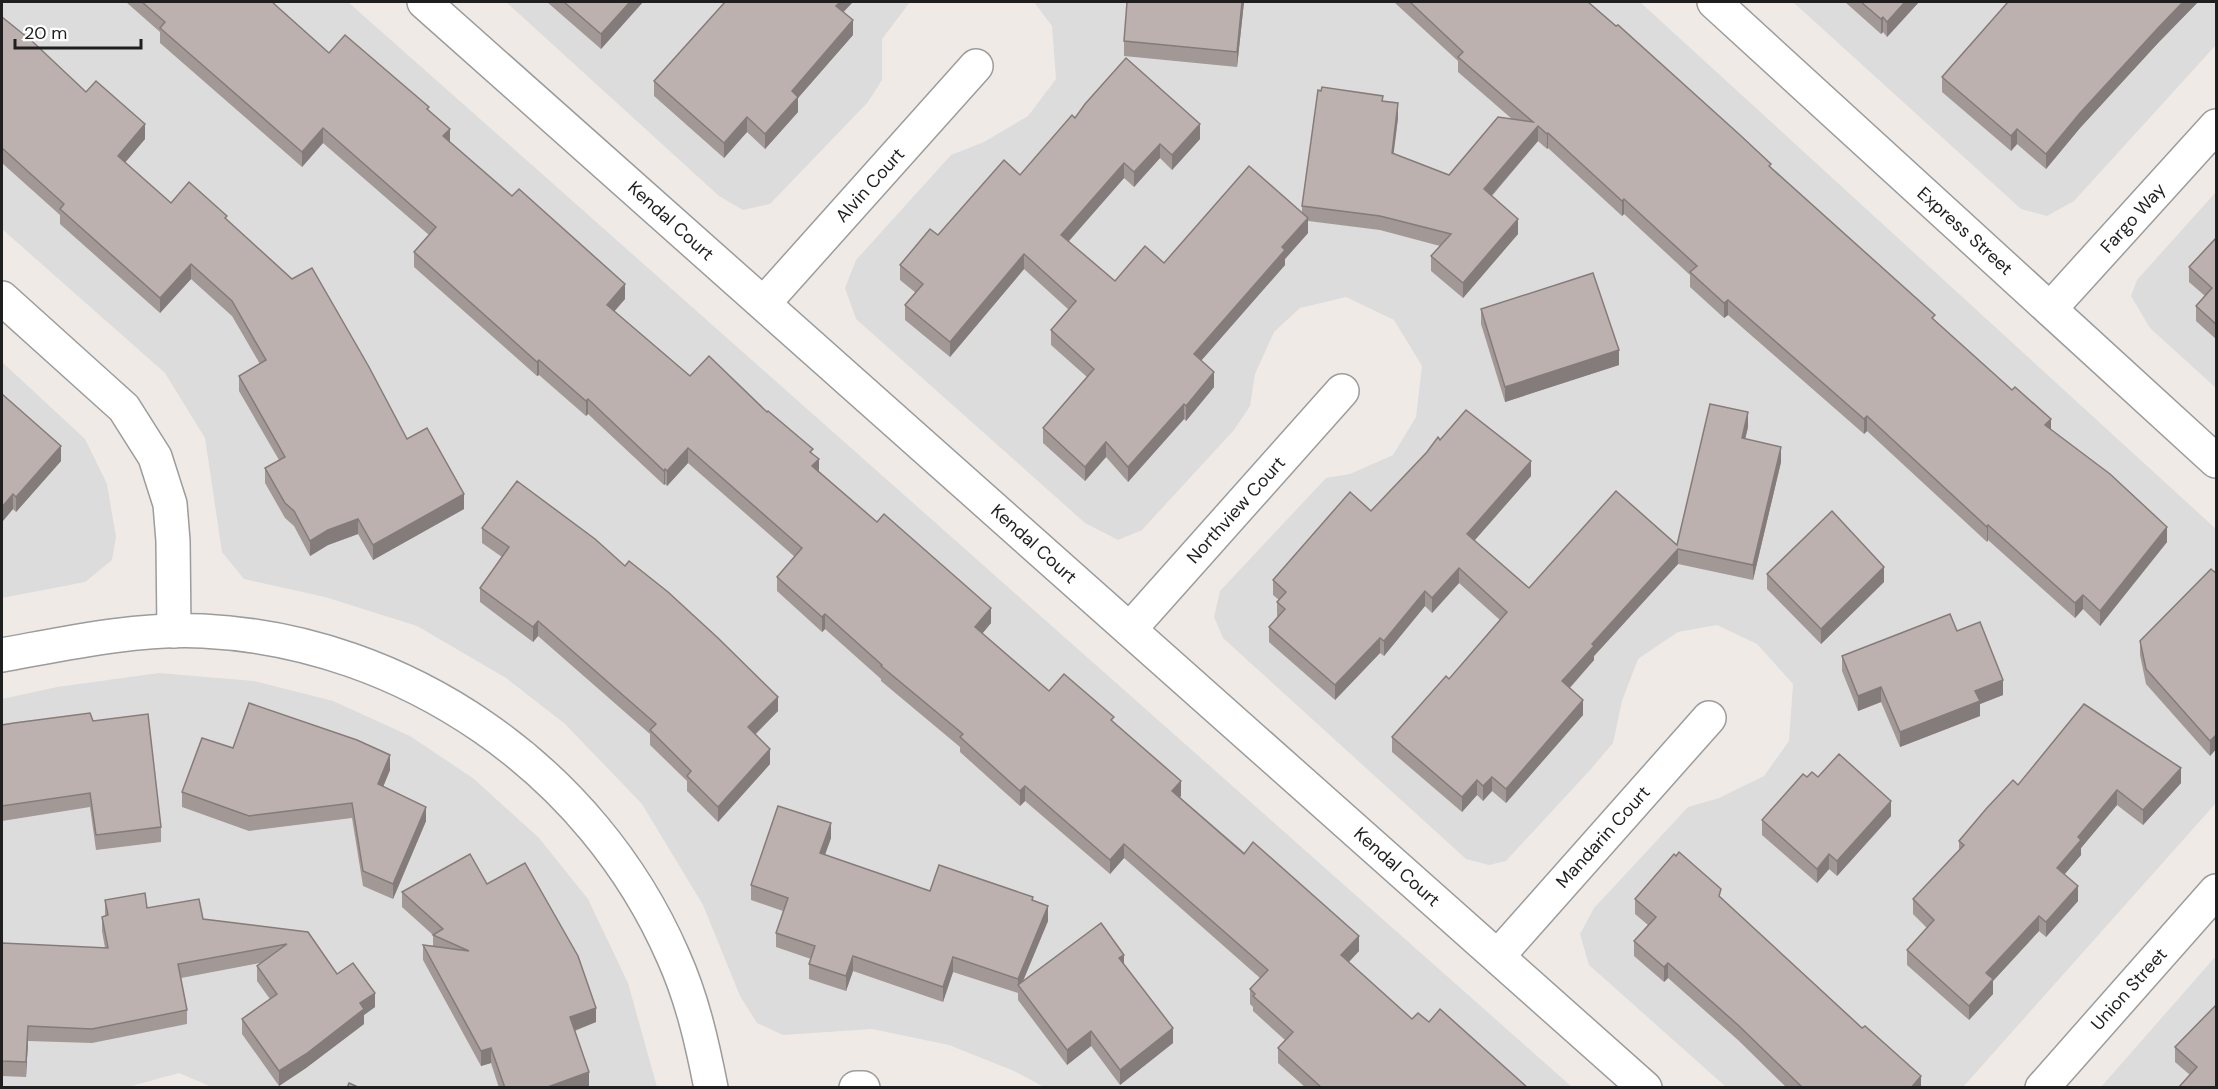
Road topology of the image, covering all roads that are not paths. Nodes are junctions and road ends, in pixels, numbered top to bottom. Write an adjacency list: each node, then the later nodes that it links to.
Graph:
1 (424, 2): 6 (street, Kendal Court)
2 (1714, 2): 7 (street, Express Street)
3 (976, 66): 6 (street, Alvin Court)
4 (2217, 126): 7 (street, Fargo Way)
5 (2, 298): 11 (street)
6 (764, 303): 10 (street, Kendal Court)
7 (2050, 309): 9 (street, Express Street)
8 (1342, 391): 10 (street, Northview Court)
9 (2217, 461)
10 (1130, 629): 15 (street, Kendal Court)
11 (174, 631): 12 (street); 16 (street)
12 (2, 655)
13 (1709, 718): 15 (street, Mandarin Court)
14 (2217, 891): 20 (street, Union Street)
15 (1498, 957): 19 (street, Kendal Court)
16 (711, 1088)
17 (856, 1088): 18 (street)
18 (863, 1088)
19 (1645, 1088)
20 (2042, 1088)

